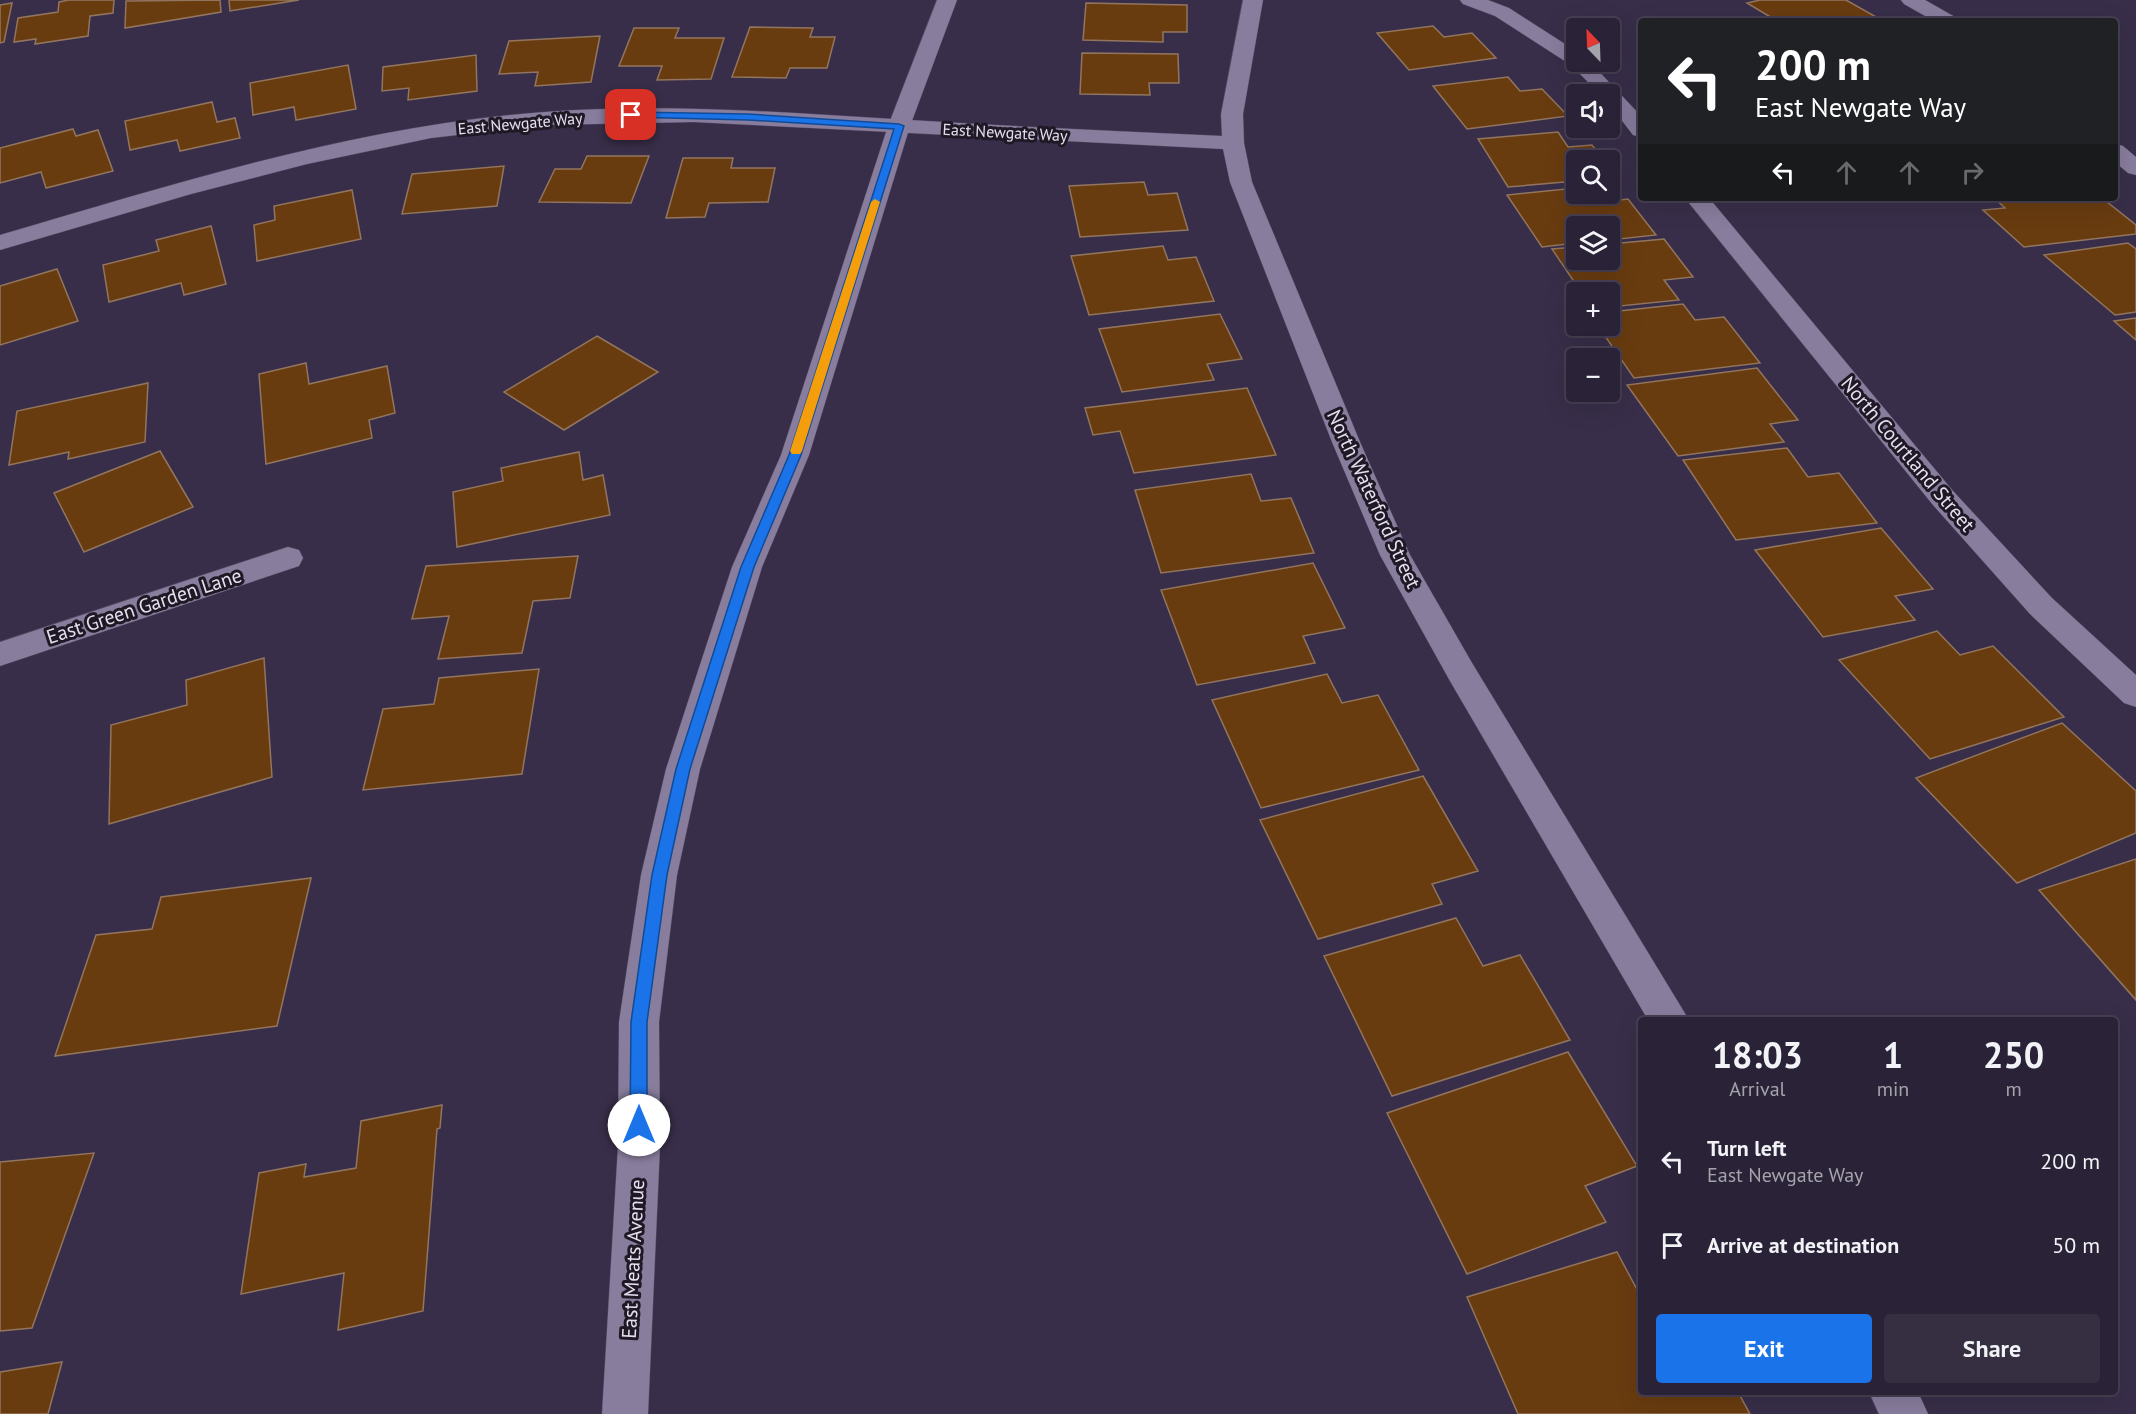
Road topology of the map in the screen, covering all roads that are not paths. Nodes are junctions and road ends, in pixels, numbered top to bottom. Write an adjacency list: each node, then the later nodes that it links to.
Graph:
1 (947, 0): 8 (street, East Meats Avenue)
2 (1253, 0): 10 (street, North Waterford Street)
3 (1470, 0): 6 (street)
4 (1911, 0): 5 (street)
5 (1943, 18)
6 (1566, 53)
7 (1589, 72): 9 (street)
8 (899, 126): 10 (street, East Newgate Way); 14 (street, East Newgate Way); 20 (street, East Meats Avenue)
9 (1638, 126)
10 (1233, 143): 18 (street, North Waterford Street)
11 (2118, 153): 12 (street)
12 (2136, 168)
13 (1699, 201): 17 (street, North Courtland Street)
14 (0, 243)
15 (288, 558): 16 (street, East Green Garden Lane)
16 (0, 654)
17 (2136, 694)
18 (1668, 1017)
19 (1894, 1395): 21 (street)
20 (625, 1414)
21 (1905, 1414)

